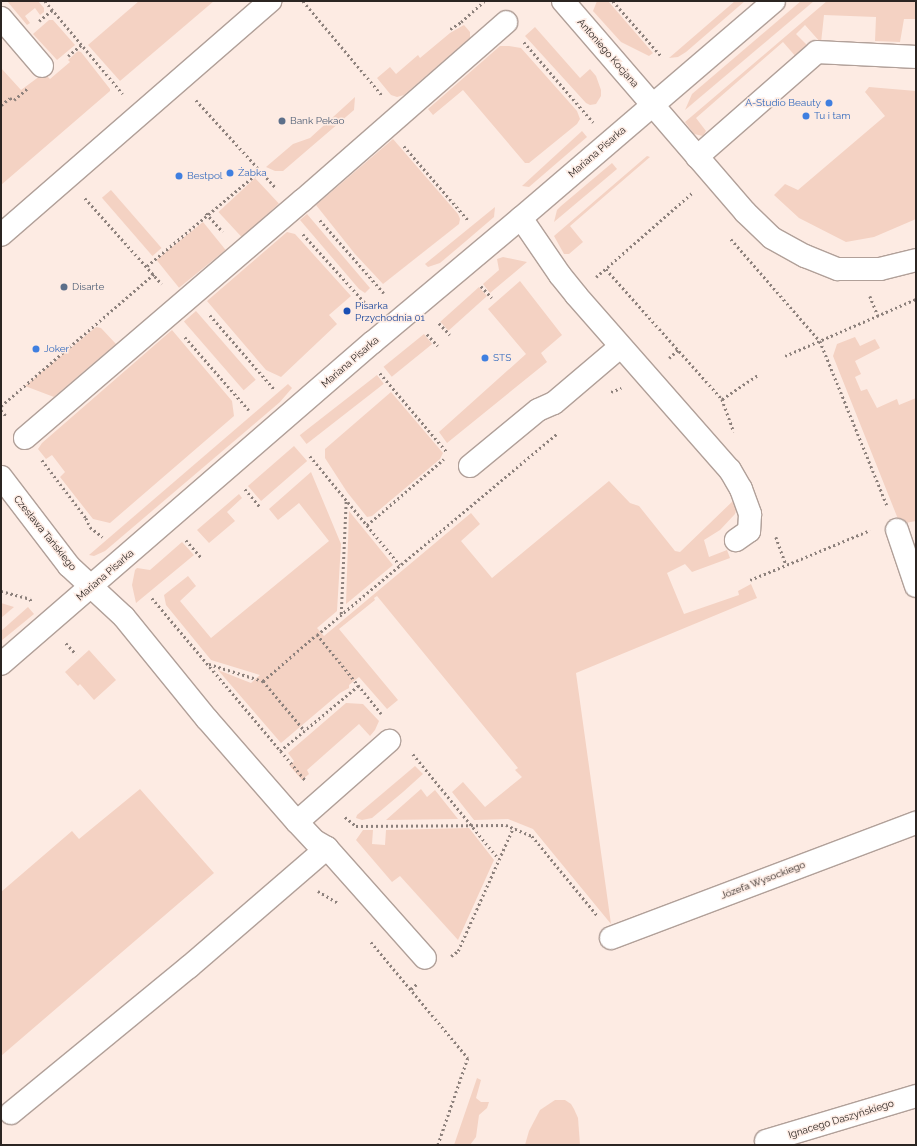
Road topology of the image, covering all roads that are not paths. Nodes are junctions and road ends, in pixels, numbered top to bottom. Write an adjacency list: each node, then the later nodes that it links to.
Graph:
1 (270, 1): 11 (street)
2 (563, 1): 8 (street, Antoniego Kocjana)
3 (774, 1): 8 (street, Mariana Pisarka)
4 (1, 18): 7 (street)
5 (506, 22): 14 (street)
6 (916, 58): 9 (street)
7 (42, 66)
8 (653, 104): 9 (street, Antoniego Kocjana); 10 (street, Mariana Pisarka)
9 (696, 157): 12 (street, Antoniego Kocjana)
10 (521, 218): 13 (street); 20 (street, Mariana Pisarka)
11 (1, 235)
12 (916, 260)
13 (620, 347): 15 (street); 18 (street)
14 (25, 438)
15 (470, 466)
16 (1, 477): 20 (street, Czesława Tańskiego)
17 (894, 524): 19 (street)
18 (736, 540)
19 (916, 586)
20 (92, 587): 21 (street, Mariana Pisarka); 23 (street, Czesława Tańskiego)
21 (1, 664)
22 (389, 741): 23 (street)
23 (297, 822): 25 (street, Czesława Tańskiego)
24 (916, 823): 26 (street, Józefa Wysockiego)
25 (327, 848): 27 (street, Czesława Tańskiego); 29 (street)
26 (611, 938)
27 (425, 958)
28 (916, 1096): 30 (street, Ignacego Daszyńskiego)
29 (11, 1113)
30 (766, 1141)

